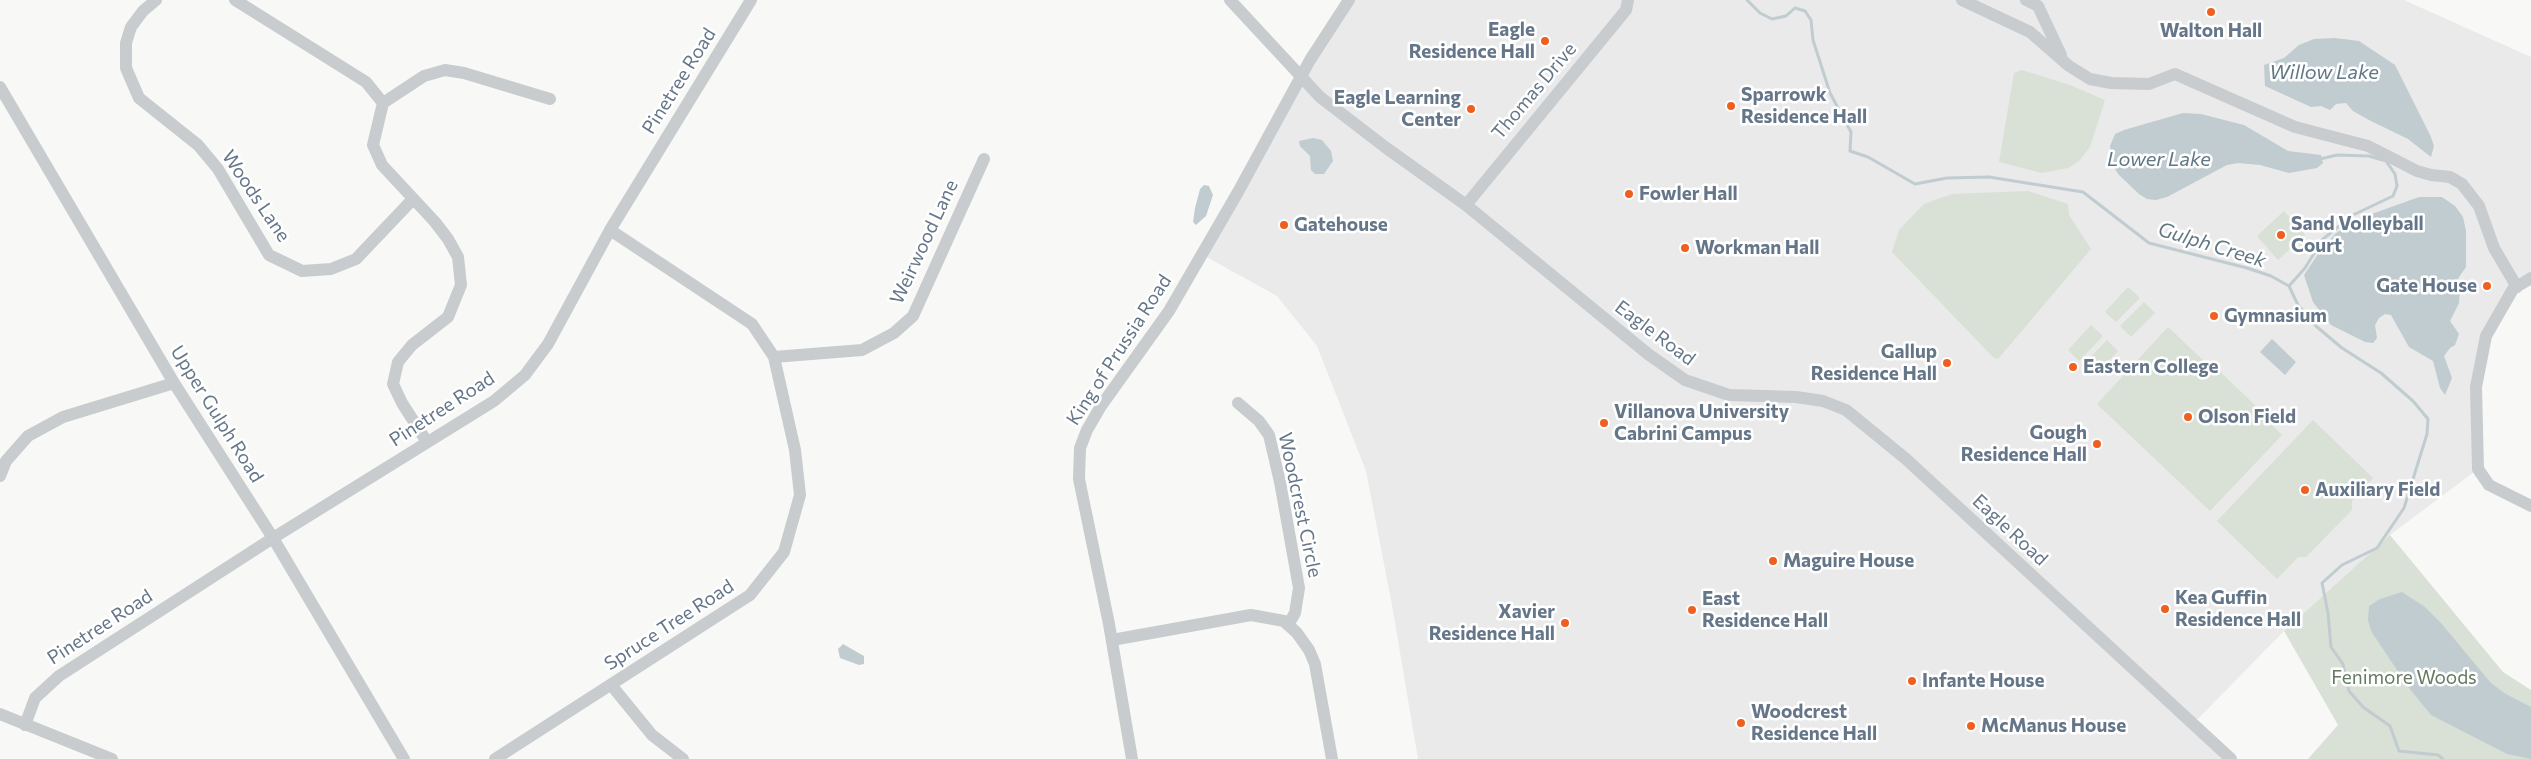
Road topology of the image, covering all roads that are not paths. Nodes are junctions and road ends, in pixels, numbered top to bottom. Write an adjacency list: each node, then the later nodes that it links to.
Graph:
1 (156, 0): 15 (street, Woods Lane)
2 (235, 0): 13 (street)
3 (751, 0): 17 (street, Pinetree Road)
4 (1230, 0): 10 (street)
5 (1349, 0): 10 (street, King of Prussia Road)
6 (1628, 0): 16 (street, Thomas Drive)
7 (1962, 0): 9 (street)
8 (2026, 0): 9 (street)
9 (2063, 60): 19 (street)
10 (1301, 77): 16 (street, Eagle Road); 28 (street, King of Prussia Road)
11 (0, 88): 21 (street, Upper Gulph Road)
12 (550, 99): 13 (street)
13 (383, 103): 15 (street)
14 (984, 159): 20 (street, Weirwood Lane)
15 (414, 199): 23 (street)
16 (1466, 206): 38 (street, Eagle Road)
17 (610, 230): 20 (street, Spruce Tree Road); 23 (street, Pinetree Road)
18 (2531, 278): 19 (street)
19 (2517, 287): 25 (street)
20 (774, 358): 29 (street, Spruce Tree Road)
21 (174, 383): 24 (street); 26 (street, Upper Gulph Road)
22 (1238, 403): 27 (street, Woodcrest Circle)
23 (427, 442): 26 (street, Pinetree Road)
24 (0, 476)
25 (2531, 506)
26 (273, 538): 31 (street, Pinetree Road); 33 (street, Upper Gulph Road)
27 (1288, 624): 28 (street); 37 (street)
28 (1112, 640): 36 (street, King of Prussia Road)
29 (612, 686): 34 (street, Spruce Tree Road); 35 (street)
30 (0, 714): 31 (street)
31 (26, 725): 32 (street)
32 (112, 759)
33 (404, 759)
34 (495, 759)
35 (683, 759)
36 (1132, 759)
37 (1332, 759)
38 (2231, 759)

